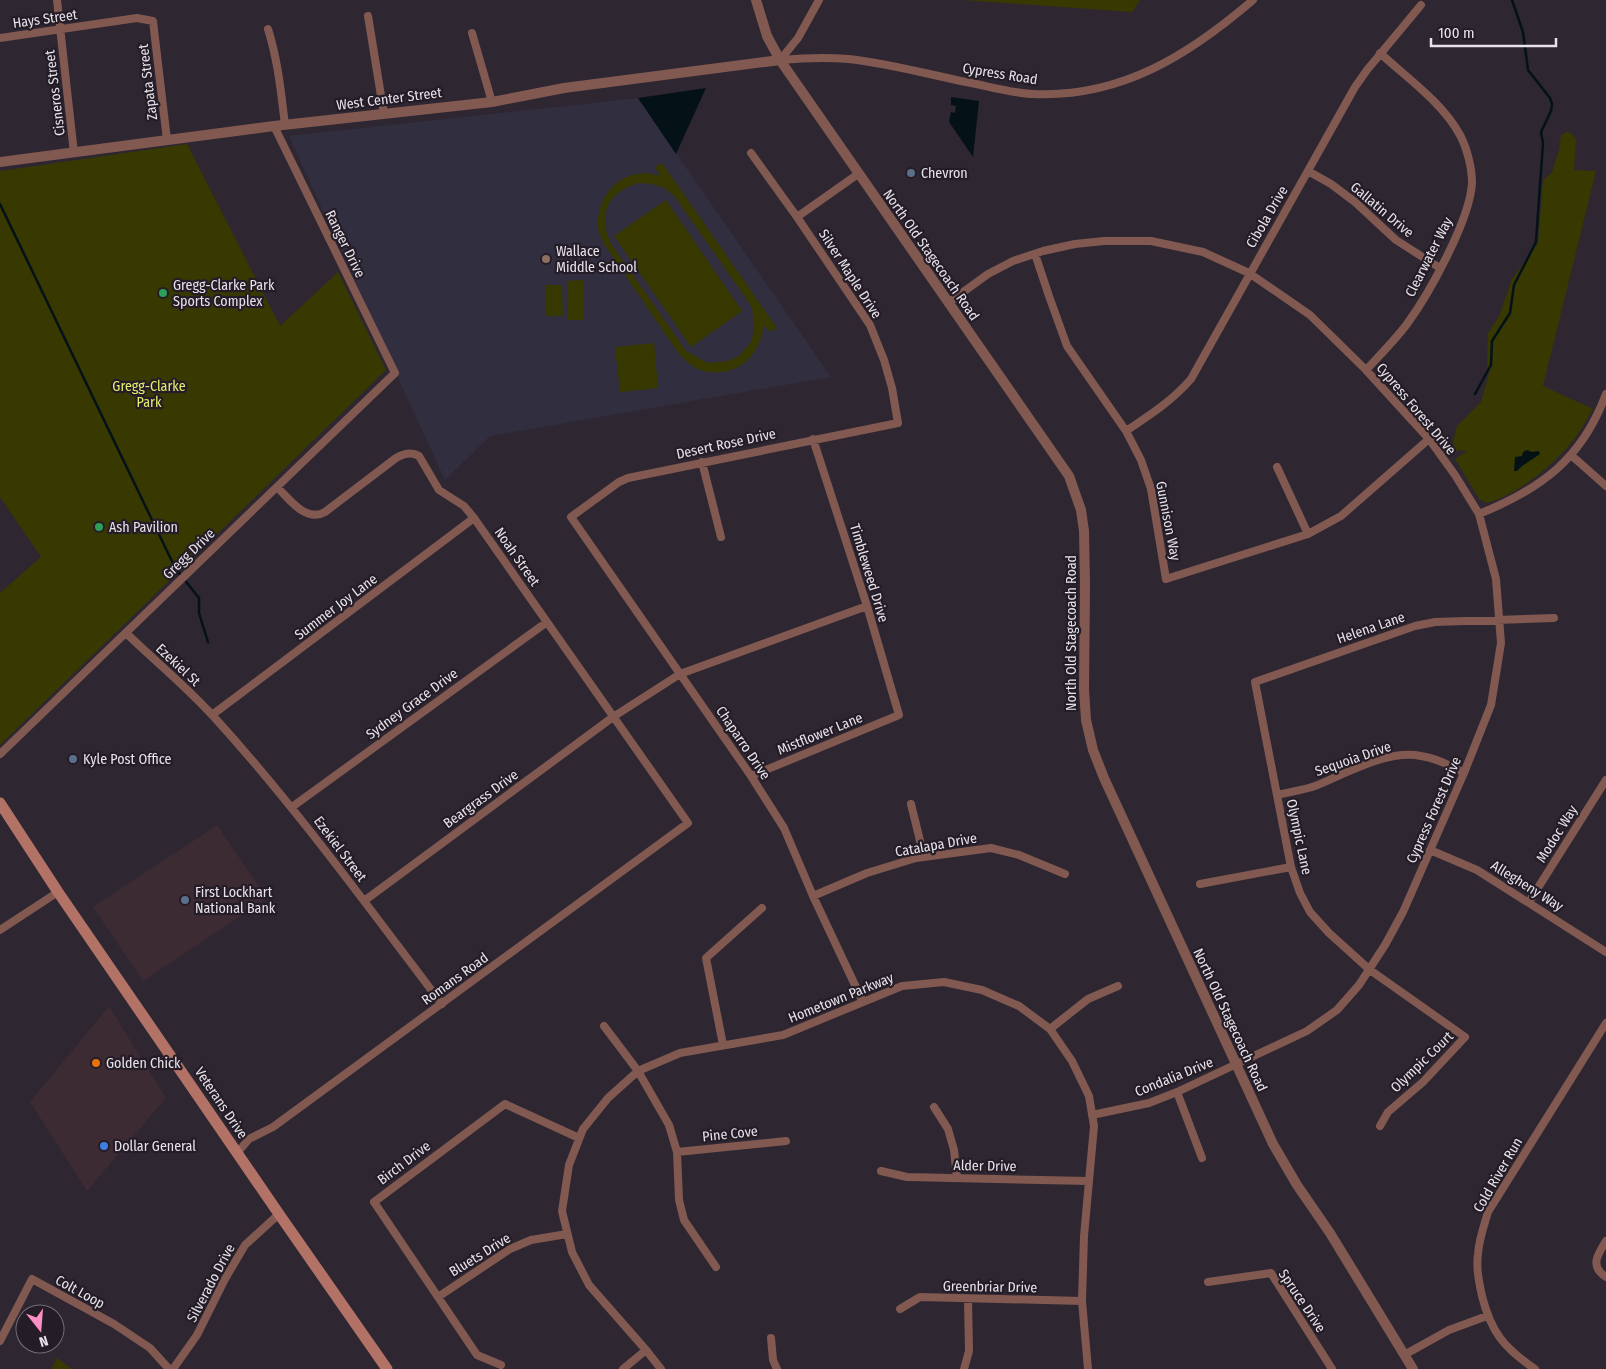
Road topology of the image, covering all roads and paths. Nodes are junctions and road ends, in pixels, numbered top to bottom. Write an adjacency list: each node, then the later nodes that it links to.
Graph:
1 (56, 0): 9 (street, Cisneros Street)
2 (756, 0): 13 (street, North Old Stagecoach Road)
3 (819, 0): 13 (street)
4 (1253, 0): 13 (street, Cypress Road)
5 (1421, 5): 12 (street, Cibola Drive)
6 (368, 16): 15 (street)
7 (153, 21): 9 (street, Hays Street); 17 (street, Zapata Street)
8 (268, 29): 16 (street)
9 (60, 30): 11 (street, Hays Street); 18 (street, Cisneros Street)
10 (472, 33): 14 (street)
11 (0, 38)
12 (1380, 53): 21 (street, Cibola Drive); 25 (street, Clearwater Way)
13 (780, 60): 14 (street, West Center Street); 22 (street, North Old Stagecoach Road)
14 (492, 102): 15 (street, West Center Street)
15 (384, 114): 16 (street, West Center Street)
16 (279, 126): 17 (street, West Center Street); 29 (street, Ranger Drive)
17 (168, 140): 18 (street, West Center Street)
18 (74, 152): 20 (street, West Center Street)
19 (750, 153): 23 (street, Silver Maple Drive)
20 (0, 162)
21 (1308, 171): 25 (street, Gallatin Drive); 26 (street, Cibola Drive)
22 (858, 174): 23 (street); 27 (street, North Old Stagecoach Road)
23 (798, 216): 31 (street, Silver Maple Drive)
24 (1035, 254): 26 (street, Cypress Forest Drive); 27 (street, Cypress Forest Drive); 32 (street, Gunnison Way)
25 (1440, 268): 28 (street, Clearwater Way)
26 (1249, 273): 28 (street, Cypress Forest Drive); 32 (street, Cibola Drive)
27 (948, 303): 84 (street, North Old Stagecoach Road)
28 (1366, 370): 34 (street, Cypress Forest Drive)
29 (395, 373): 39 (street, Gregg Drive)
30 (1606, 394): 35 (street)
31 (898, 423): 33 (street, Desert Rose Drive)
32 (1126, 430): 43 (street, Gunnison Way)
33 (813, 439): 36 (street, Desert Rose Drive); 45 (street, Timbleweed Drive)
34 (1429, 439): 40 (street, Cypress Forest Drive); 43 (street, Gunnison Way)
35 (1571, 455): 38 (street); 40 (street)
36 (702, 462): 41 (street, Desert Rose Drive); 44 (street)
37 (1277, 467): 43 (street)
38 (1606, 486)
39 (277, 487): 42 (street, Noah Street); 49 (street, Gregg Drive)
40 (1478, 514): 47 (street, Cypress Forest Drive)
41 (571, 517): 50 (street, Chaparro Drive)
42 (474, 518): 48 (street, Noah Street); 52 (street, Summer Joy Lane)
43 (1308, 534)
44 (721, 537)
45 (867, 606): 50 (street); 53 (street, Timbleweed Drive)
46 (1554, 618): 47 (street, Helena Lane)
47 (1500, 620): 51 (street, Helena Lane); 56 (street, Cypress Forest Drive)
48 (547, 622): 54 (street, Noah Street); 62 (street, Sydney Grace Drive)
49 (126, 633): 52 (street, Ezekiel St); 55 (street, Gregg Drive)
50 (680, 674): 54 (street, Beargrass Drive); 57 (street, Chaparro Drive)
51 (1255, 682): 59 (street, Olympic Lane)
52 (212, 715): 62 (street, Ezekiel Street)
53 (900, 715): 57 (street, Mistflower Lane)
54 (613, 717): 63 (street, Noah Street); 71 (street, Beargrass Drive)
55 (0, 754)
56 (1464, 773): 59 (street, Sequoia Drive); 64 (street, Cypress Forest Drive)
57 (750, 776): 70 (street, Chaparro Drive)
58 (1606, 780): 72 (street, Modoc Way)
59 (1277, 795): 66 (street, Olympic Lane)
60 (0, 803): 69 (main road, Veterans Drive)
61 (911, 804): 65 (street)
62 (292, 807): 71 (street, Ezekiel Street)
63 (688, 823): 79 (street, Romans Road)
64 (1430, 850): 72 (street, Allegheny Way); 76 (street, Cypress Forest Drive)
65 (924, 857): 67 (street, Catalapa Drive); 70 (street, Catalapa Drive)
66 (1291, 867): 68 (street); 76 (street, Olympic Lane)
67 (1065, 874)
68 (1200, 884)
69 (58, 892): 74 (street); 93 (main road, Veterans Drive)
70 (813, 896): 78 (street, Chaparro Drive)
71 (364, 901): 79 (street, Ezekiel Street)
72 (1529, 902): 75 (street, Allegheny Way)
73 (762, 908): 83 (street)
74 (0, 930)
75 (1606, 952)
76 (1370, 970): 84 (street, Cypress Forest Drive); 89 (street, Olympic Court)
77 (1118, 986): 82 (street)
78 (863, 1002): 82 (street, Hometown Parkway); 83 (street, Hometown Parkway)
79 (442, 1004): 93 (street, Romans Road)
80 (1606, 1023): 108 (street, Cold River Run)
81 (604, 1026): 85 (street)
82 (1050, 1029): 88 (street, Hometown Parkway)
83 (723, 1045): 85 (street, Hometown Parkway)
84 (1235, 1065): 86 (street, Condalia Drive); 112 (street, North Old Stagecoach Road)
85 (638, 1071): 90 (street, Hometown Parkway); 92 (street)
86 (1177, 1092): 88 (street, Condalia Drive); 94 (street)
87 (934, 1107): 96 (street)
88 (1092, 1114): 97 (street, Hometown Parkway)
89 (1380, 1126)
90 (580, 1138): 99 (street, Hometown Parkway); 104 (street, Birch Drive)
91 (786, 1140): 92 (street, Pine Cove)
92 (677, 1152): 101 (street)
93 (237, 1153): 98 (main road, Veterans Drive)
94 (1202, 1158)
95 (881, 1171): 96 (street, Alder Drive)
96 (957, 1178): 97 (street, Alder Drive)
97 (1089, 1181): 106 (street, Hometown Parkway)
98 (279, 1214): 114 (street, Silverado Drive); 115 (main road, Veterans Drive)
99 (567, 1234): 104 (street, Bluets Drive); 111 (street, Hometown Parkway)
100 (1606, 1241): 102 (street)
101 (716, 1267)
102 (1606, 1277)
103 (1208, 1282): 121 (street, Spruce Drive)
104 (438, 1297): 113 (street, Birch Drive)
105 (968, 1299): 106 (street, Greenbriar Drive); 107 (street, Greenbriar Drive); 119 (street)
106 (1082, 1301): 120 (street, Hometown Parkway)
107 (900, 1309)
108 (1487, 1316): 112 (street); 123 (street, Cold River Run)
109 (771, 1338): 118 (street)
110 (0, 1341): 114 (street, Colt Loop)
111 (646, 1350): 116 (street); 117 (street, Hometown Parkway)
112 (1404, 1355): 122 (street, North Old Stagecoach Road)
113 (501, 1365)
114 (171, 1369)
115 (387, 1369)
116 (622, 1369)
117 (661, 1369)
118 (777, 1369)
119 (964, 1369)
120 (1088, 1369)
121 (1332, 1369)
122 (1413, 1369)
123 (1535, 1369)

